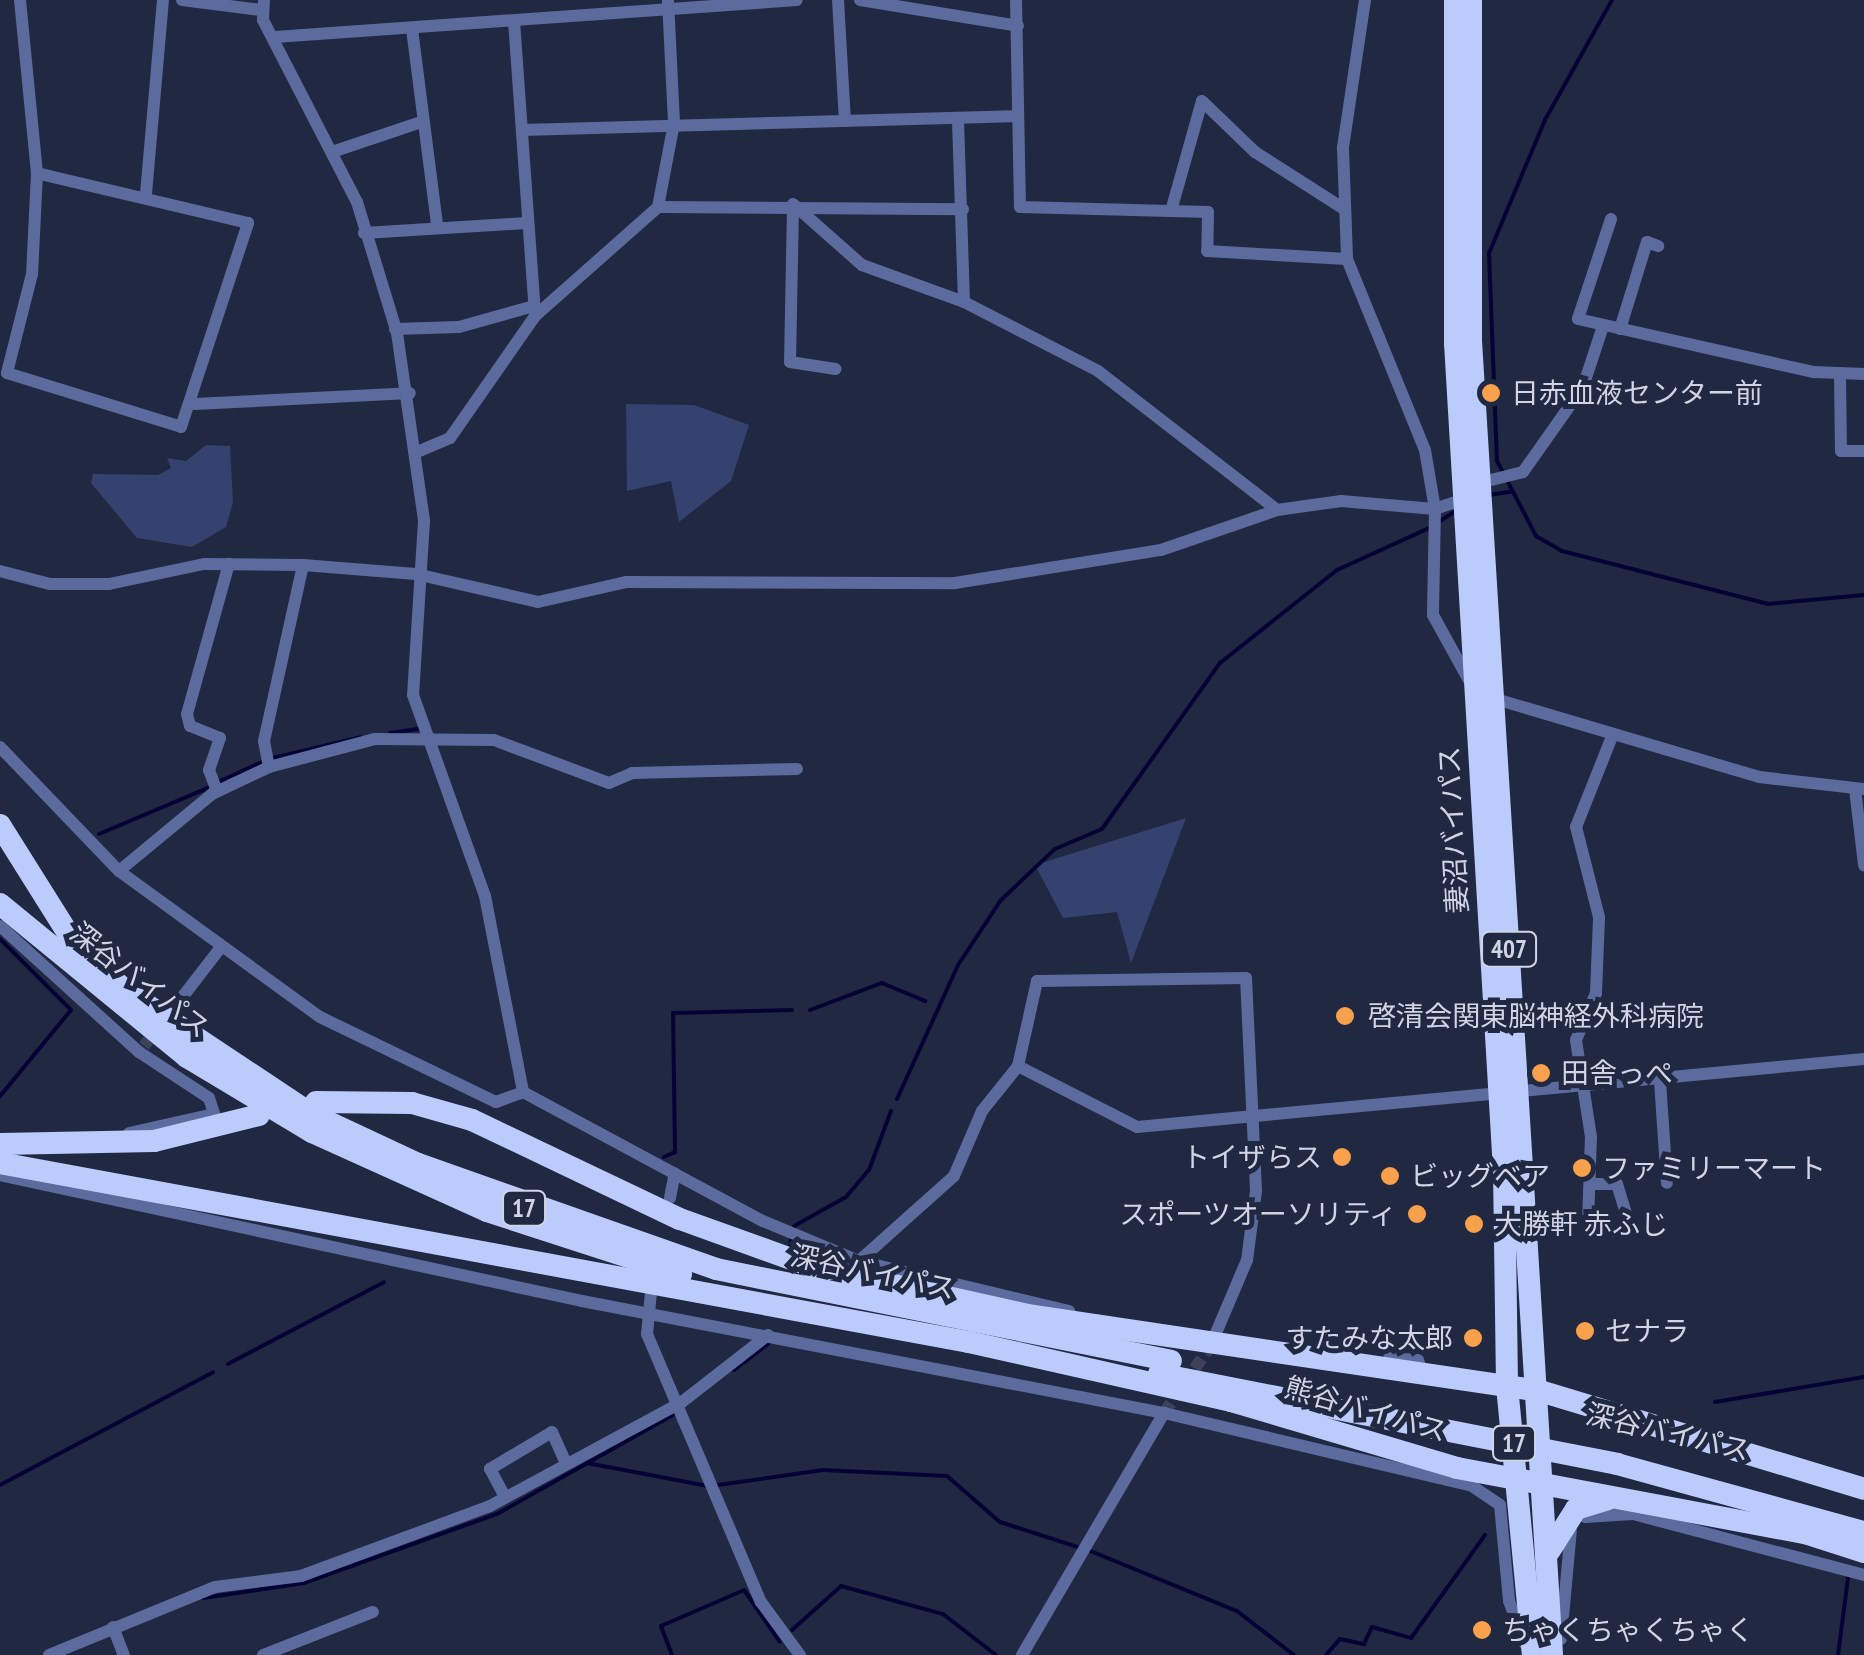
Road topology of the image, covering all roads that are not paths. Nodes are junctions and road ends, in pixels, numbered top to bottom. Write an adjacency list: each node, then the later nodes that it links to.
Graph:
1 (20, 0): 24 (street)
2 (163, 0): 25 (street)
3 (182, 0): 11 (street)
4 (797, 0): 12 (street)
5 (838, 0): 21 (street)
6 (860, 0): 14 (street)
7 (1016, 0): 14 (street)
8 (1365, 0): 28 (street)
9 (1455, 0): 49 (highway, 妻沼バイパス / 407)
10 (1471, 0): 49 (highway, 妻沼バイパス / 407)
11 (262, 5): 16 (street)
12 (669, 5): 13 (street); 20 (street)
13 (514, 21): 15 (street); 22 (street)
14 (1018, 26): 17 (street)
15 (412, 29): 16 (street); 19 (street)
16 (275, 37): 23 (street)
17 (1012, 116): 18 (street); 30 (street)
18 (958, 121): 21 (street); 29 (street)
19 (418, 122): 23 (street); 33 (street)
20 (674, 122): 21 (street); 22 (street); 27 (street)
21 (846, 122)
22 (522, 130): 32 (street)
23 (332, 152): 34 (street)
24 (37, 173): 25 (street); 46 (street)
25 (146, 194): 46 (street)
26 (793, 204): 27 (street); 29 (street); 37 (street); 42 (street)
27 (658, 207): 38 (street)
28 (1344, 208): 30 (street); 36 (street)
29 (963, 209): 37 (street)
30 (1171, 212): 36 (street)
31 (1611, 219): 39 (street)
32 (526, 223): 33 (street); 38 (street)
33 (438, 224): 34 (street)
34 (364, 232): 40 (street)
35 (1658, 246): 41 (street)
36 (1347, 259): 51 (street)
37 (964, 302): 50 (street)
38 (535, 311): 40 (street); 48 (street)
39 (1603, 326): 41 (street); 49 (street)
40 (396, 329): 45 (street)
41 (1620, 329): 43 (street)
42 (835, 368)
43 (1840, 372): 44 (street); 47 (street)
44 (1864, 374)
45 (410, 394): 46 (street); 48 (street)
46 (195, 404)
47 (1864, 451)
48 (418, 452): 55 (street)
49 (1476, 496): 51 (street); 56 (highway, 妻沼バイパス / 407); 57 (highway, 妻沼バイパス / 407)
50 (1277, 510): 51 (street); 55 (street)
51 (1435, 512): 56 (street)
52 (230, 564): 53 (street); 54 (street); 64 (street)
53 (303, 564): 55 (street); 61 (street)
54 (0, 571)
55 (416, 574): 58 (street)
56 (1474, 688): 57 (street); 77 (highway, 妻沼バイパス / 407)
57 (1496, 701): 59 (street); 77 (highway, 妻沼バイパス / 407)
58 (430, 732): 61 (street); 62 (street); 76 (street)
59 (1611, 740): 63 (street); 75 (street)
60 (0, 746): 67 (street)
61 (268, 762): 64 (street)
62 (797, 769)
63 (1860, 789): 66 (street)
64 (217, 791): 67 (street)
65 (0, 824): 96 (highway, 深谷バイパス / 17)
66 (1864, 865)
67 (119, 871): 70 (street)
68 (0, 904): 100 (highway, 深谷バイパス / 17)
69 (0, 926): 80 (street)
70 (218, 951): 71 (street); 76 (street)
71 (184, 995)
72 (1864, 1060): 74 (street)
73 (1018, 1066): 81 (street); 81 (street); 94 (street)
74 (1660, 1081): 75 (street); 89 (street)
75 (1576, 1088): 77 (street); 90 (street)
76 (522, 1092): 86 (street)
77 (1508, 1094): 81 (street); 103 (highway, 妻沼バイパス / 407); 104 (highway, 妻沼バイパス / 407)
78 (316, 1102): 98 (highway, 17)
79 (259, 1114): 80 (highway)
80 (216, 1119): 83 (highway)
81 (1259, 1120): 101 (street)
82 (0, 1132): 83 (street)
83 (64, 1142): 84 (highway)
84 (0, 1144)
85 (0, 1163): 88 (highway, 17)
86 (675, 1173): 91 (street); 94 (street)
87 (0, 1175): 88 (street)
88 (46, 1177): 97 (street); 100 (highway, 17)
89 (1666, 1183)
90 (1594, 1184): 92 (street); 93 (street)
91 (670, 1198)
92 (1588, 1222)
93 (1630, 1222)
94 (860, 1261): 101 (street)
95 (651, 1292): 97 (street)
96 (842, 1298): 98 (highway, 17); 102 (highway, 深谷バイパス / 17)
97 (647, 1314): 99 (street); 105 (street)
98 (1026, 1316): 101 (highway, 17)
99 (768, 1336): 105 (street); 106 (street)
100 (969, 1342): 102 (highway, 深谷バイパス / 17); 108 (highway, 熊谷バイパス / 17)
101 (1212, 1345): 103 (highway, 17)
102 (1165, 1368): 113 (highway, 深谷バイパス / 17); 114 (highway, 深谷バイパス / 17, bridge)
103 (1507, 1386): 104 (highway, 17); 108 (highway, 妻沼バイパス / 407)
104 (1540, 1391): 109 (highway, 妻沼バイパス / 407); 110 (highway, 17)
105 (684, 1407): 107 (street); 123 (street)
106 (1164, 1413): 124 (street); 125 (street)
107 (566, 1463): 111 (street); 111 (street)
108 (1517, 1480): 109 (highway, 熊谷バイパス / 17); 125 (highway, 妻沼バイパス / 407)
109 (1544, 1484): 112 (highway, 熊谷バイパス / 17); 116 (highway, 妻沼バイパス / 407)
110 (1864, 1488)
111 (505, 1497): 119 (street)
112 (1617, 1497): 115 (highway, 熊谷バイパス / 17); 116 (highway)
113 (1864, 1518)
114 (1864, 1532)
115 (1864, 1552)
116 (1548, 1553): 126 (highway, 妻沼バイパス / 407)
117 (1864, 1575): 127 (street)
118 (373, 1612): 122 (street)
119 (115, 1632): 120 (street); 121 (street)
120 (49, 1655)
121 (124, 1655)
122 (262, 1655)
123 (800, 1655)
124 (1022, 1655)
125 (1532, 1655)
126 (1552, 1655)
127 (1562, 1655)

